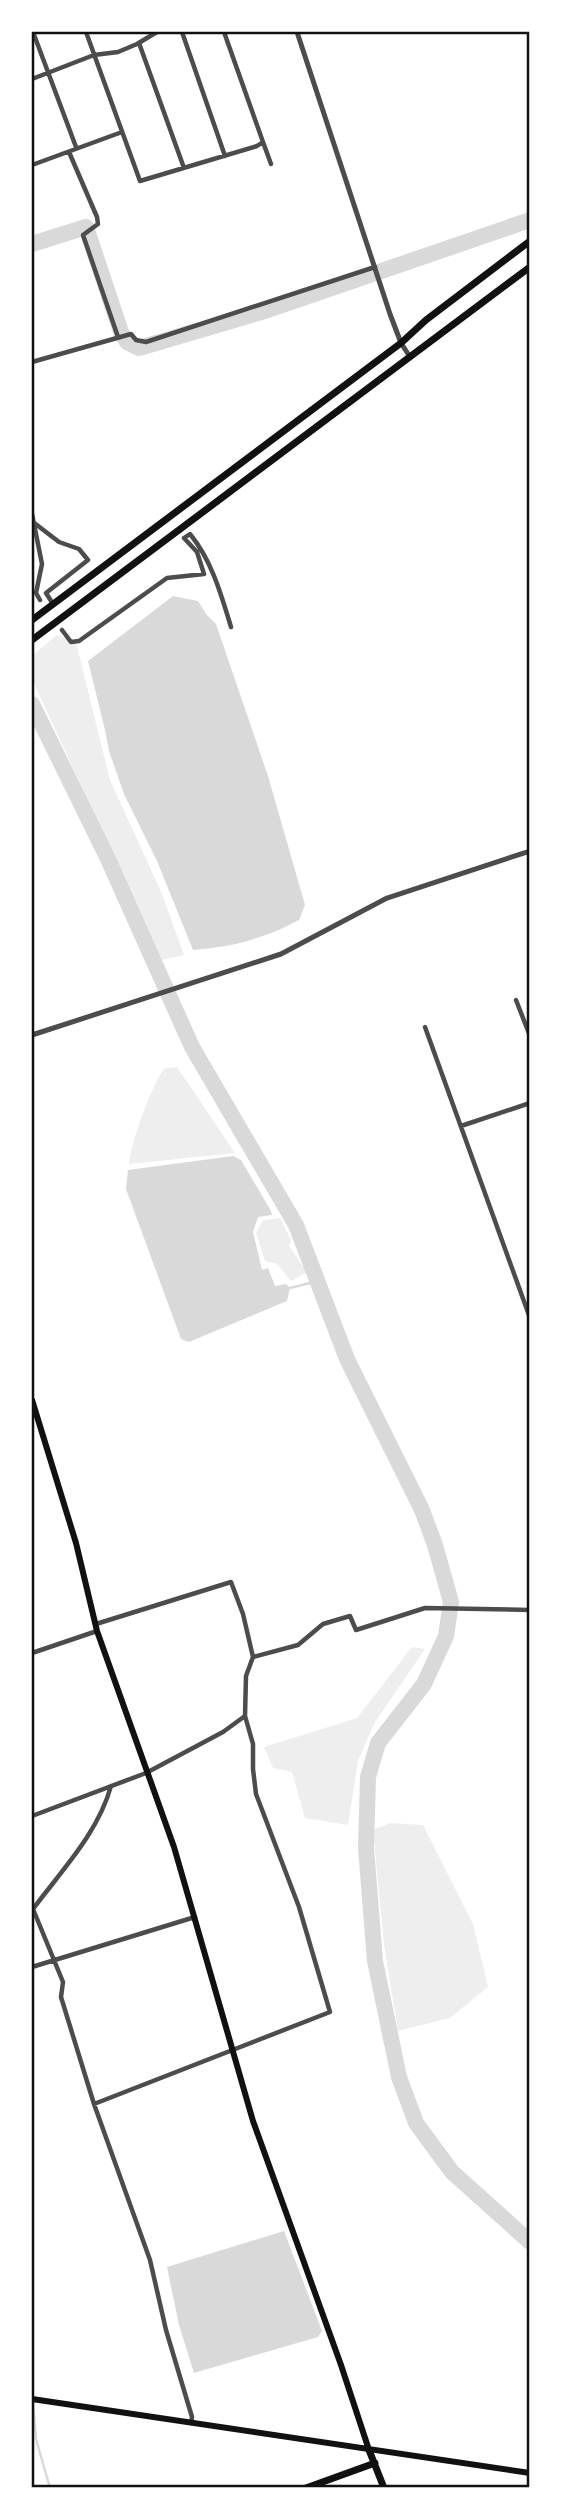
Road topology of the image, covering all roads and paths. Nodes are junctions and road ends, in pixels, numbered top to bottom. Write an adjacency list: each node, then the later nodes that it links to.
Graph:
1 (33, 32): 9 (street)
2 (86, 32): 8 (street)
3 (158, 32): 7 (street)
4 (182, 32): 15 (street)
5 (224, 32): 12 (street)
6 (297, 32): 20 (street)
7 (139, 43): 8 (street); 18 (street)
8 (94, 55): 9 (street); 11 (street)
9 (48, 73): 10 (street); 13 (street)
10 (32, 79)
11 (122, 132): 13 (street); 18 (street)
12 (263, 142): 15 (street); 17 (street)
13 (76, 148): 14 (street)
14 (69, 152): 16 (street); 22 (street)
15 (225, 156): 18 (street)
16 (32, 164)
17 (271, 164)
18 (184, 168)
19 (530, 242): 23 (main road)
20 (375, 267): 22 (street); 23 (street)
21 (530, 267): 24 (main road)
22 (118, 337): 25 (street)
23 (401, 343): 24 (street); 29 (main road)
24 (410, 357): 33 (main road)
25 (32, 362)
26 (32, 514): 27 (street)
27 (32, 522): 28 (street); 29 (street)
28 (40, 600)
29 (53, 604): 30 (main road)
30 (32, 620)
31 (231, 627): 32 (street)
32 (62, 630)
33 (32, 639)
34 (530, 852): 37 (street)
35 (516, 1000): 38 (street)
36 (425, 1027): 40 (street)
37 (32, 1035)
38 (530, 1036)
39 (530, 1103): 40 (street)
40 (461, 1126): 41 (street)
41 (527, 1302): 42 (street)
42 (530, 1318)
43 (32, 1400): 45 (main road)
44 (530, 1610): 47 (street)
45 (96, 1628): 46 (street); 47 (street); 49 (main road)
46 (32, 1653)
47 (253, 1657): 48 (street)
48 (244, 1716): 49 (street); 55 (street)
49 (146, 1773): 50 (street); 52 (main road)
50 (111, 1786): 51 (street); 53 (street)
51 (32, 1816)
52 (195, 1917): 53 (street); 55 (main road)
53 (55, 1961): 54 (street); 56 (street)
54 (32, 1967)
55 (233, 2051): 56 (street); 59 (main road)
56 (94, 2105): 58 (street)
57 (32, 2399): 58 (main road)
58 (191, 2423): 59 (main road)
59 (369, 2450): 60 (main road); 61 (main road)
60 (376, 2463): 62 (main road); 63 (main road)
61 (530, 2473)
62 (306, 2487)
63 (384, 2487)

